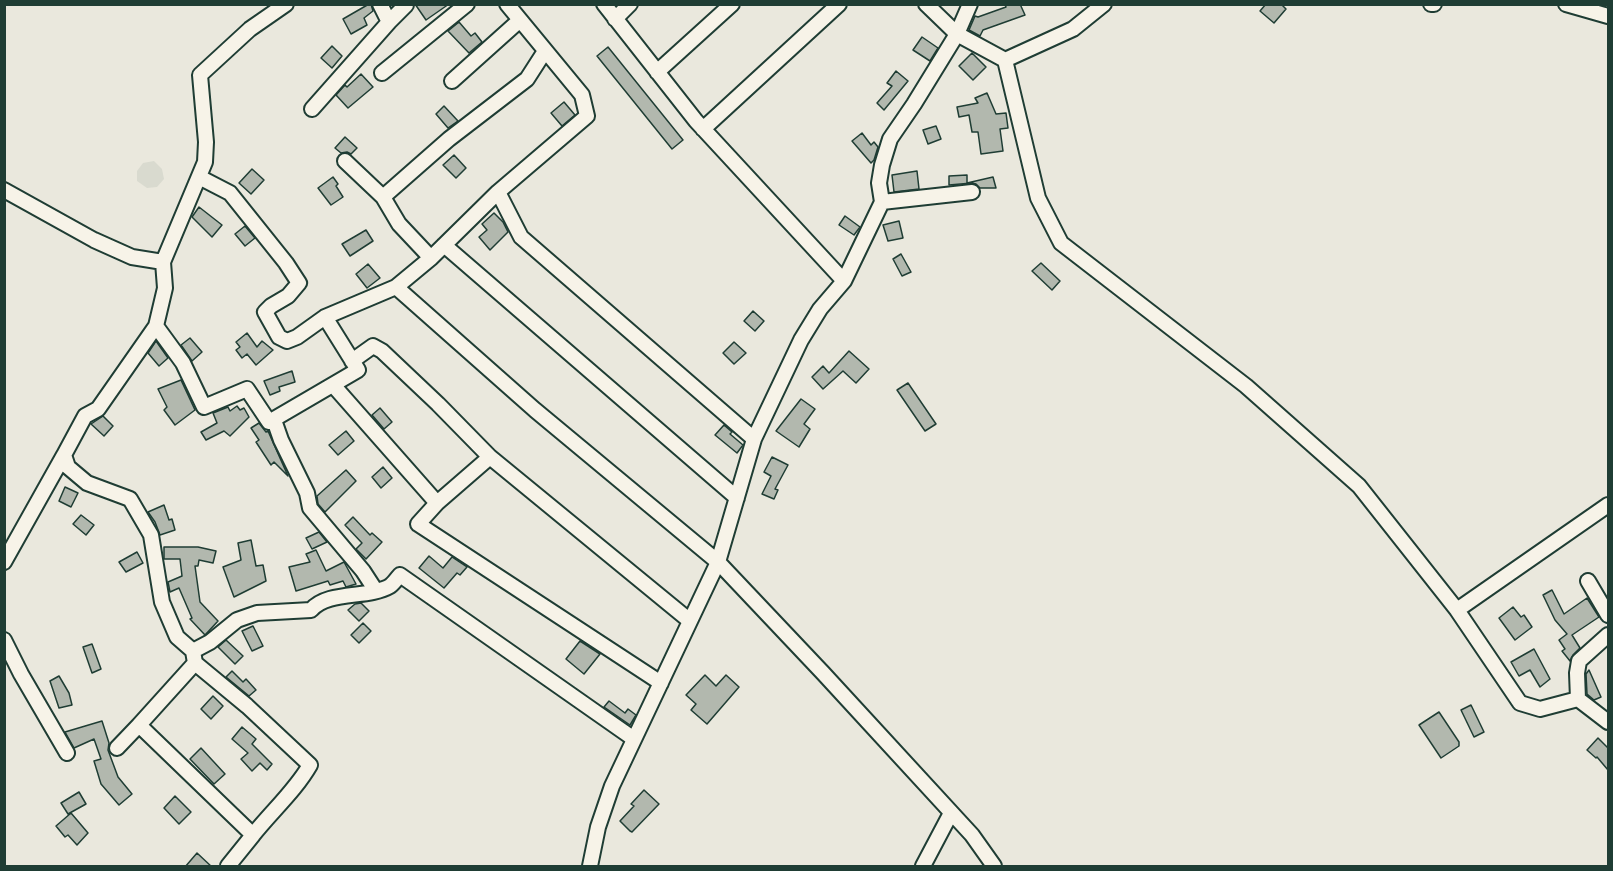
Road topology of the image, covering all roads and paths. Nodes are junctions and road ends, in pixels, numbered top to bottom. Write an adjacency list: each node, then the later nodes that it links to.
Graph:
1 (286, 4): 27 (street)
2 (380, 4): 17 (street)
3 (467, 4): 22 (street)
4 (507, 4): 16 (street)
5 (604, 4): 15 (street)
6 (630, 4): 15 (street)
7 (732, 4): 21 (street)
8 (839, 4): 25 (street)
9 (926, 4): 18 (street)
10 (970, 4): 18 (street)
11 (1104, 4): 20 (street)
12 (1566, 4): 14 (street)
13 (406, 5): 17 (street)
14 (1608, 16)
15 (615, 19): 21 (street)
16 (520, 21): 19 (street); 23 (street)
17 (389, 22): 24 (street)
18 (957, 34): 20 (street); 32 (street)
19 (545, 51): 29 (street); 31 (street)
20 (1005, 60): 53 (street)
21 (657, 72): 25 (street)
22 (382, 73)
23 (452, 81)
24 (312, 109)
25 (703, 129): 36 (street)
26 (345, 161): 31 (street)
27 (199, 177): 35 (street); 38 (street)
28 (4, 190): 35 (street)
29 (498, 192): 33 (street); 43 (street)
30 (972, 192): 32 (street)
31 (383, 196): 34 (street)
32 (882, 202): 36 (street)
33 (444, 245): 34 (street); 46 (street)
34 (431, 258): 37 (street)
35 (164, 262): 39 (street)
36 (844, 281): 43 (street)
37 (396, 287): 38 (street); 50 (street)
38 (325, 317): 40 (street)
39 (156, 326): 42 (street); 44 (street)
40 (352, 362): 41 (street); 45 (street)
41 (333, 385): 42 (street); 47 (street)
42 (274, 420): 52 (street)
43 (754, 439): 46 (street)
44 (64, 455): 49 (street); 58 (street)
45 (490, 457): 47 (street); 55 (street)
46 (737, 498): 50 (street)
47 (437, 503): 59 (street)
48 (1608, 505): 53 (street)
49 (4, 562)
50 (718, 562): 55 (street); 66 (street)
51 (1588, 581): 54 (street)
52 (376, 591): 58 (street); 63 (street)
53 (1457, 610): 60 (street)
54 (1608, 615)
55 (690, 621): 59 (street)
56 (1608, 635): 60 (street)
57 (4, 640): 65 (street)
58 (194, 657): 62 (street); 67 (street)
59 (661, 683): 63 (street)
60 (1578, 699): 61 (street)
61 (1608, 722)
62 (139, 725): 64 (street); 67 (street)
63 (634, 739): 69 (street)
64 (117, 748)
65 (67, 753)
66 (951, 813): 70 (street); 71 (street)
67 (253, 835): 68 (street)
68 (228, 867)
69 (590, 867)
70 (923, 867)
71 (994, 867)

